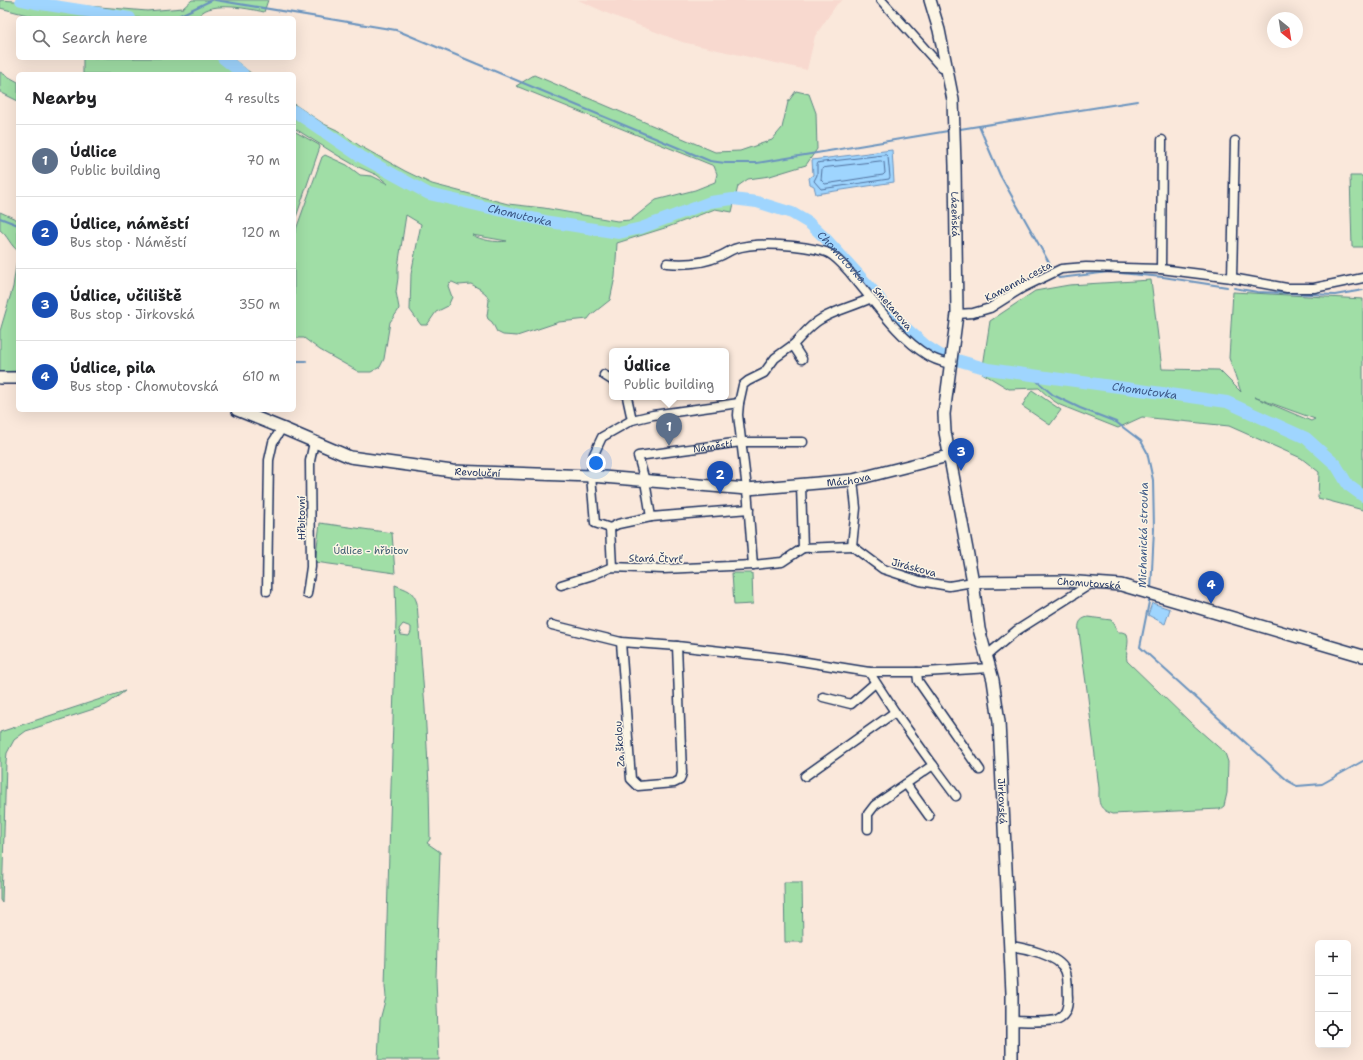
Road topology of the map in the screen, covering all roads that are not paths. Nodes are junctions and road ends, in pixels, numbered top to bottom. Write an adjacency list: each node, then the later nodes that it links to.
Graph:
1 (881, 0): 3 (street)
2 (930, 0): 3 (street, Lázeňská)
3 (947, 69): 11 (street, Lázeňská)
4 (1162, 140): 7 (street)
5 (1235, 141): 8 (street)
6 (667, 263): 10 (street, Smetanova)
7 (1160, 269): 8 (street, Kamenná cesta); 11 (street, Kamenná cesta)
8 (1232, 278): 9 (street, Kamenná cesta)
9 (1363, 278)
10 (871, 298): 12 (street); 14 (street, Smetanova)
11 (957, 314): 14 (street, Lázeňská)
12 (793, 345): 13 (street); 20 (street)
13 (802, 359)
14 (950, 360): 27 (street, Lázeňská)
15 (604, 375): 18 (street)
16 (0, 378): 17 (street)
17 (16, 378)
18 (609, 378)
19 (628, 400): 22 (street)
20 (739, 403): 22 (street); 25 (street)
21 (242, 412): 23 (street, Revoluční)
22 (632, 420): 28 (street)
23 (282, 428): 24 (street, Revoluční); 43 (street)
24 (314, 442): 28 (street, Revoluční); 44 (street, Hřbitovní)
25 (741, 442): 26 (street); 30 (street, Náměstí); 32 (street, Náměstí)
26 (803, 442)
27 (948, 456): 29 (street, Máchova); 40 (street, Jirkovská)
28 (591, 476): 30 (street, Revoluční); 35 (street)
29 (853, 480): 31 (street, Máchova); 36 (street)
30 (645, 481): 32 (street); 34 (street, Náměstí)
31 (801, 485): 32 (street, Máchova); 37 (street)
32 (747, 489): 33 (street, Náměstí)
33 (749, 509): 34 (street); 38 (street)
34 (651, 517): 35 (street)
35 (610, 528): 39 (street)
36 (852, 546): 37 (street); 40 (street, Jiráskova)
37 (803, 548): 38 (street, Stará Čtvrť)
38 (753, 565): 39 (street, Stará Čtvrť)
39 (612, 567): 42 (street, Stará Čtvrť)
40 (973, 582): 41 (street, Chomutovská); 48 (street, Jirkovská)
41 (1092, 583): 48 (street); 49 (street, Chomutovská)
42 (561, 585)
43 (267, 591)
44 (307, 594)
45 (552, 625): 46 (street)
46 (621, 642): 47 (street); 47 (street, Za školou)
47 (677, 646): 51 (street)
48 (986, 656): 50 (street, Jirkovská)
49 (1363, 656)
50 (990, 668): 52 (street); 63 (street, Jirkovská)
51 (869, 672): 52 (street); 53 (street)
52 (917, 672): 57 (street)
53 (875, 683): 54 (street); 55 (street)
54 (823, 697)
55 (895, 712): 56 (street); 58 (street)
56 (933, 765): 59 (street); 60 (street)
57 (980, 770)
58 (805, 776)
59 (906, 784): 61 (street); 62 (street)
60 (956, 796)
61 (929, 816)
62 (868, 829)
63 (1010, 946): 64 (street, Jirkovská); 64 (street)
64 (1012, 1021): 65 (street, Jirkovská)
65 (1012, 1060)

